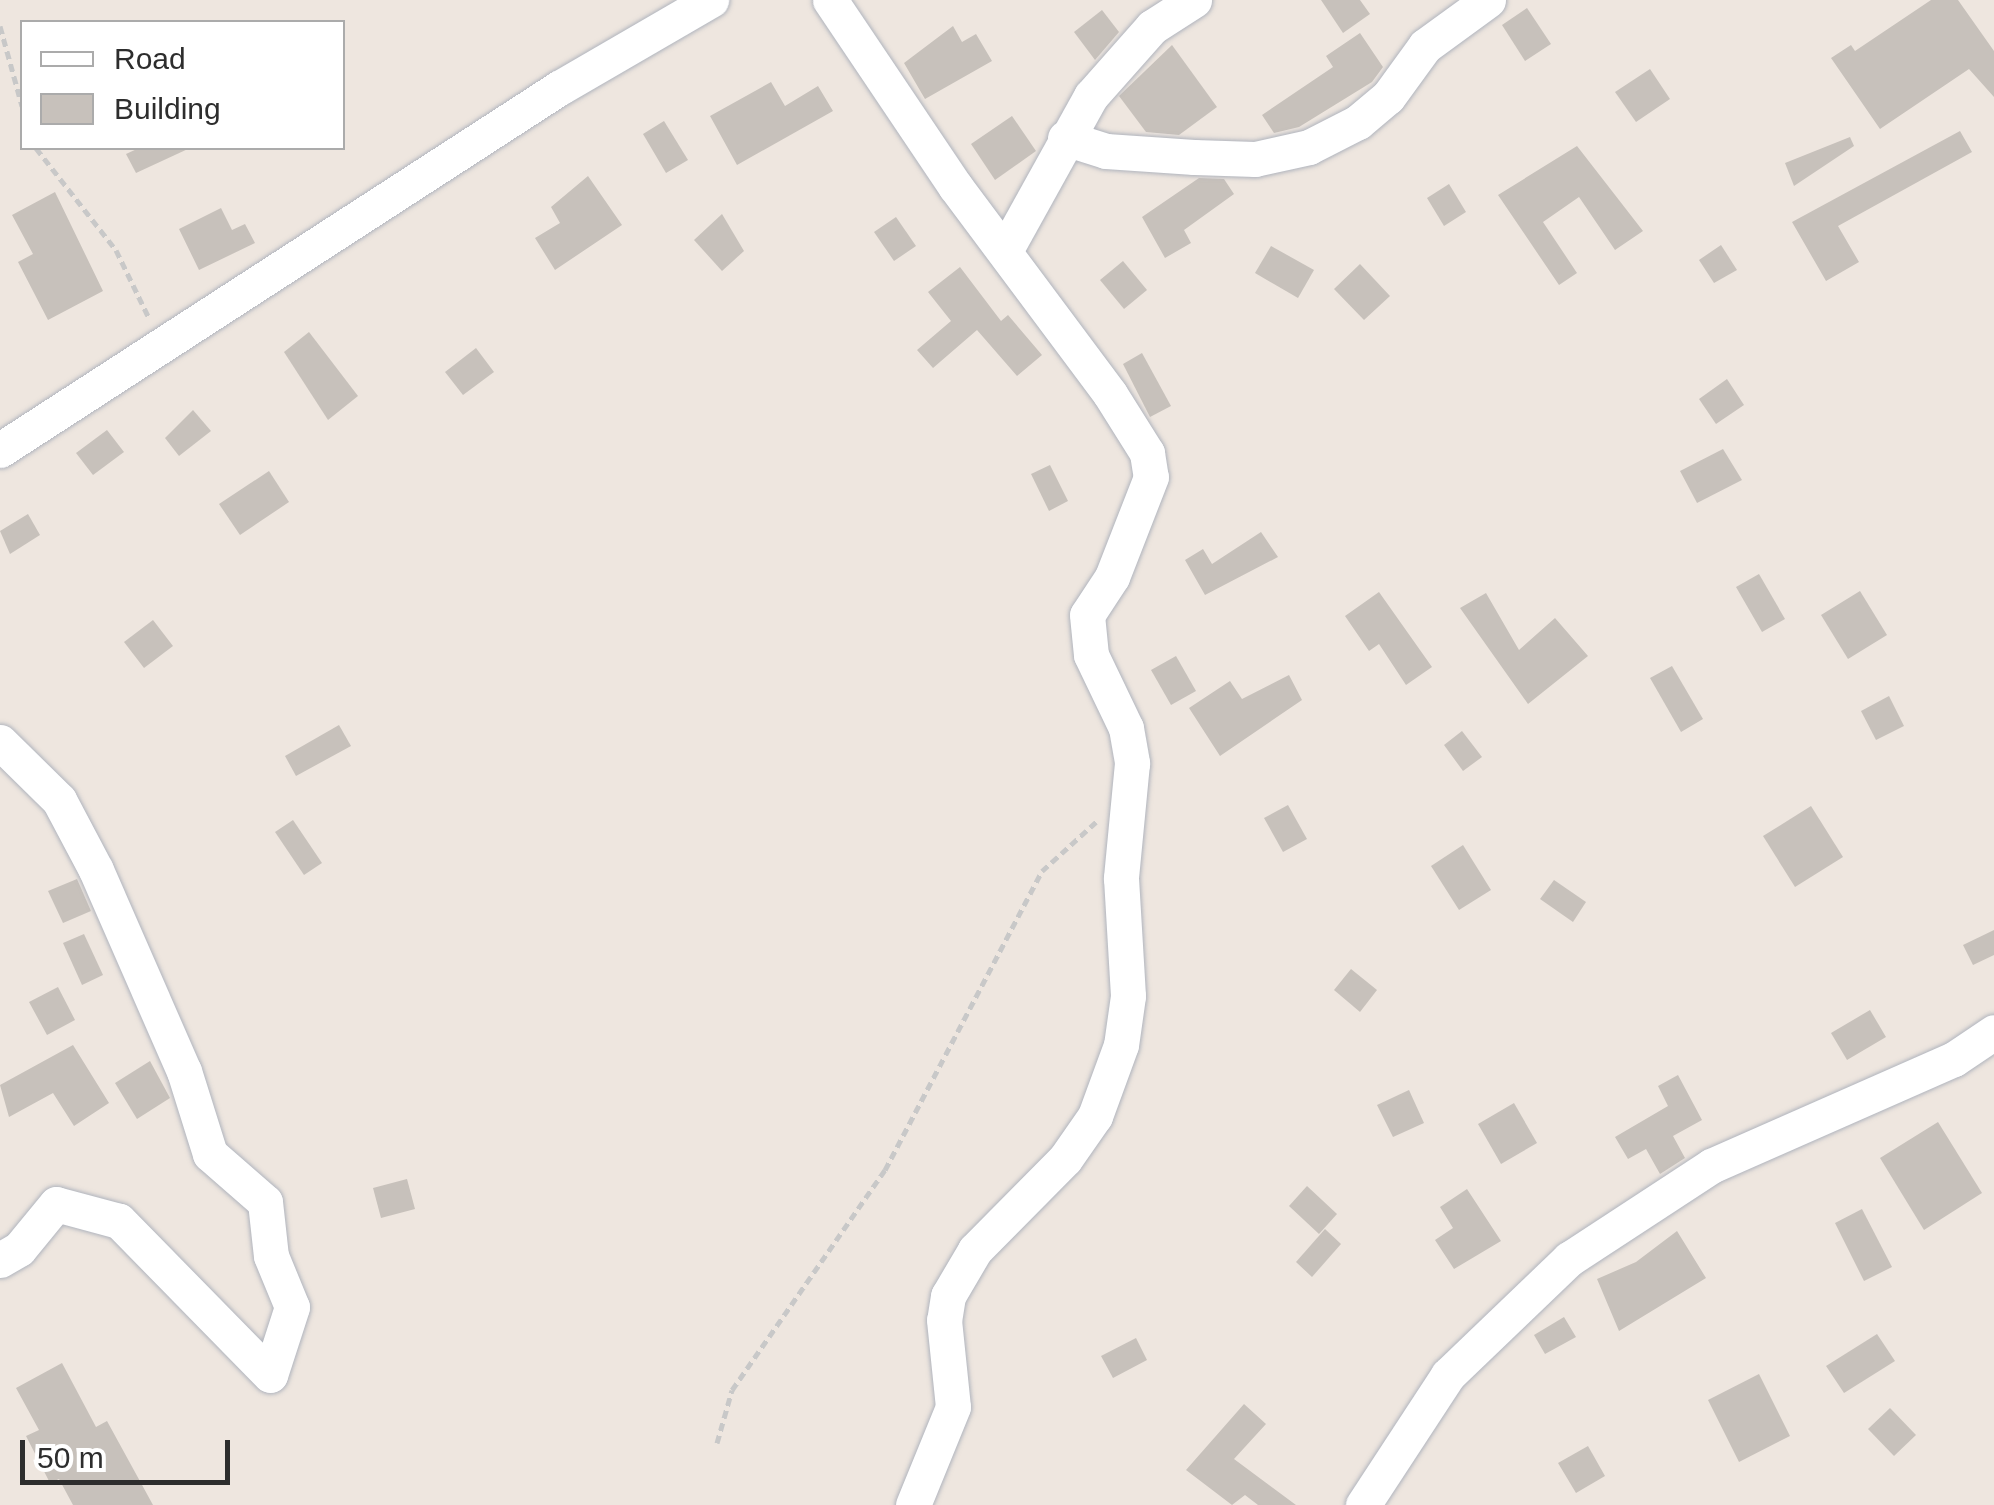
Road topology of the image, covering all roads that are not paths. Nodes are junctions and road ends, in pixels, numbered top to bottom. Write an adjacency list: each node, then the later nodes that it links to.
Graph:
1 (712, 0): 7 (street)
2 (830, 0): 6 (street)
3 (1194, 0): 5 (street)
4 (1488, 0): 5 (street)
5 (1065, 138): 6 (street)
6 (1006, 251): 11 (street)
7 (0, 450)
8 (0, 742): 10 (street)
9 (1994, 1032): 12 (street)
10 (0, 1260)
11 (913, 1505)
12 (1363, 1505)

